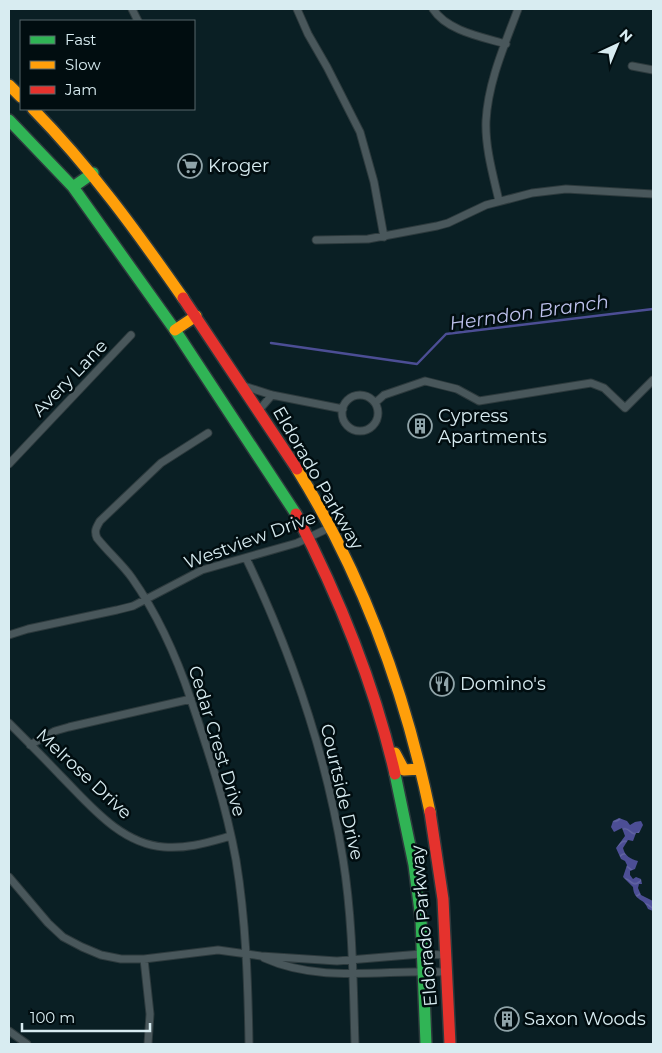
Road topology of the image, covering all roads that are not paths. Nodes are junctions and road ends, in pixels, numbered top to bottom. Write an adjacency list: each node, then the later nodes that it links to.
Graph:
1 (296, 9): 15 (street)
2 (432, 9): 4 (street)
3 (518, 9): 4 (street)
4 (506, 44): 14 (street)
5 (632, 66): 6 (street)
6 (653, 70)
7 (9, 85): 8 (main road)
8 (20, 96)
9 (34, 110): 11 (main road, Eldorado Parkway)
10 (9, 120): 12 (main road, Eldorado Parkway)
11 (92, 173): 12 (main road); 17 (main road, Eldorado Parkway)
12 (73, 187): 18 (main road, Eldorado Parkway)
13 (653, 194): 14 (street)
14 (499, 201): 15 (street)
15 (384, 237): 16 (street)
16 (316, 240)
17 (196, 316): 18 (main road); 21 (main road, Eldorado Parkway)
18 (175, 330): 29 (main road, Eldorado Parkway)
19 (132, 335): 27 (street, Avery Lane)
20 (653, 380): 23 (street)
21 (244, 386): 22 (street); 25 (main road, Eldorado Parkway)
22 (272, 395): 24 (street); 25 (street)
23 (375, 403): 24 (street); 24 (street)
24 (343, 409)
25 (259, 410): 28 (main road, Eldorado Parkway)
26 (208, 433): 31 (street, Cedar Crest Drive)
27 (9, 464)
28 (330, 527): 29 (street, Westview Drive); 37 (main road, Eldorado Parkway)
29 (309, 537): 30 (street, Westview Drive); 34 (main road, Eldorado Parkway)
30 (246, 558): 31 (street, Westview Drive); 45 (street, Courtside Drive)
31 (146, 600): 32 (street, Westview Drive); 33 (street, Cedar Crest Drive)
32 (9, 635)
33 (191, 700): 36 (street); 38 (street, Cedar Crest Drive)
34 (379, 715): 37 (main road); 40 (main road, Eldorado Parkway)
35 (9, 723): 36 (street, Melrose Drive)
36 (30, 745): 38 (street, Melrose Drive)
37 (420, 769): 42 (main road, Eldorado Parkway)
38 (231, 836): 41 (street, Cedar Crest Drive)
39 (9, 877): 44 (street)
40 (421, 954): 42 (street); 45 (street); 46 (main road, Eldorado Parkway)
41 (246, 955): 43 (street); 44 (street); 52 (street, Cedar Crest Drive)
42 (446, 955): 47 (main road, Eldorado Parkway)
43 (261, 956): 45 (street); 48 (street)
44 (144, 959): 51 (street)
45 (352, 960): 48 (street, Courtside Drive)
46 (422, 971): 47 (street); 48 (street); 54 (main road, Eldorado Parkway)
47 (447, 972): 55 (main road, Eldorado Parkway)
48 (354, 974): 53 (street, Courtside Drive)
49 (9, 1031): 50 (street)
50 (27, 1044)
51 (148, 1044)
52 (249, 1044)
53 (355, 1044)
54 (426, 1044)
55 (450, 1044)

